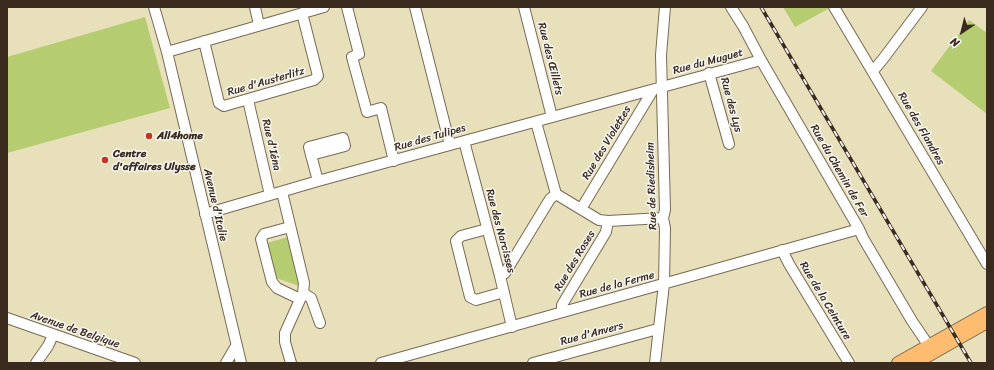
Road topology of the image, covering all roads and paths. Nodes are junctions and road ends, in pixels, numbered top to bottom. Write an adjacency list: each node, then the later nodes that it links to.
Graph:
1 (154, 7): 14 (street, Avenue d'Italie)
2 (255, 7): 12 (street)
3 (324, 7): 11 (street)
4 (347, 7): 29 (street)
5 (415, 7): 27 (street)
6 (524, 7): 23 (street, Rue des Œillets)
7 (665, 7): 18 (street, Rue de Riedisheim)
8 (731, 7): 15 (street, Rue du Chemin de Fer)
9 (834, 7): 16 (street, Rue des Flandres)
10 (922, 7): 16 (street)
11 (302, 13): 12 (street); 20 (street, Rue d'Austerlitz)
12 (259, 25): 13 (street)
13 (204, 41): 14 (street); 20 (street, Rue d'Austerlitz)
14 (166, 52): 35 (street, Avenue d'Italie)
15 (760, 60): 17 (street, Rue du Muguet); 40 (street, Rue du Chemin de Fer)
16 (873, 70): 42 (street, Rue des Flandres)
17 (709, 73): 18 (street, Rue du Muguet); 26 (street, Rue des Lys)
18 (657, 89): 19 (street, Rue des Tulipes); 21 (street, Rue des Violettes); 22 (street, Rue de Riedisheim)
19 (635, 95): 21 (street); 23 (street, Rue des Tulipes)
20 (248, 100): 33 (street, Rue d'Iéna)
21 (645, 105): 22 (street); 34 (street, Rue des Violettes)
22 (662, 106): 36 (street, Rue de Riedisheim)
23 (552, 117): 24 (street, Rue des Tulipes)
24 (536, 122): 25 (street, Rue des Tulipes); 32 (street)
25 (464, 141): 27 (street, Rue des Tulipes); 39 (street, Rue des Narcisses)
26 (729, 144)
27 (450, 146): 29 (street, Rue des Tulipes)
28 (311, 155): 30 (street)
29 (394, 161): 30 (street, Rue des Tulipes)
30 (318, 181): 31 (street, Rue des Tulipes)
31 (282, 192): 33 (street, Rue des Tulipes); 38 (street)
32 (556, 194): 34 (street); 43 (street)
33 (270, 195): 35 (street, Rue des Tulipes)
34 (581, 209): 37 (street)
35 (205, 214): 55 (street, Avenue d'Italie)
36 (663, 218): 37 (street); 44 (street, Rue de Riedisheim)
37 (608, 221): 47 (street, Rue des Roses)
38 (290, 226): 46 (street); 46 (street)
39 (487, 229): 43 (street, Rue des Narcisses); 45 (street)
40 (859, 229): 41 (street, Rue de la Ferme); 56 (street, Rue du Chemin de Fer)
41 (782, 250): 44 (street, Rue de la Ferme); 65 (street, Rue de la Ceinture)
42 (987, 264)
43 (500, 276): 45 (street, Rue des Narcisses)
44 (664, 284): 47 (street, Rue de la Ferme); 53 (street, Rue de Riedisheim)
45 (504, 292): 52 (street, Rue des Narcisses)
46 (302, 296): 51 (street); 61 (street)
47 (562, 312): 52 (street, Rue de la Ferme)
48 (987, 313): 56 (main road)
49 (7, 318): 54 (street, Avenue de Belgique)
50 (987, 322): 56 (main road)
51 (320, 323)
52 (512, 327): 62 (street, Rue de la Ferme)
53 (659, 330): 63 (street, Rue d'Anvers); 64 (street, Rue de Riedisheim)
54 (53, 335): 57 (street); 58 (street, Avenue de Belgique)
55 (236, 346): 59 (street); 60 (street, Avenue d'Italie)
56 (931, 349): 66 (main road); 67 (main road)
57 (36, 363)
58 (135, 363)
59 (226, 363)
60 (241, 363)
61 (291, 363)
62 (381, 363)
63 (533, 363)
64 (655, 363)
65 (849, 363)
66 (898, 363)
67 (915, 363)

